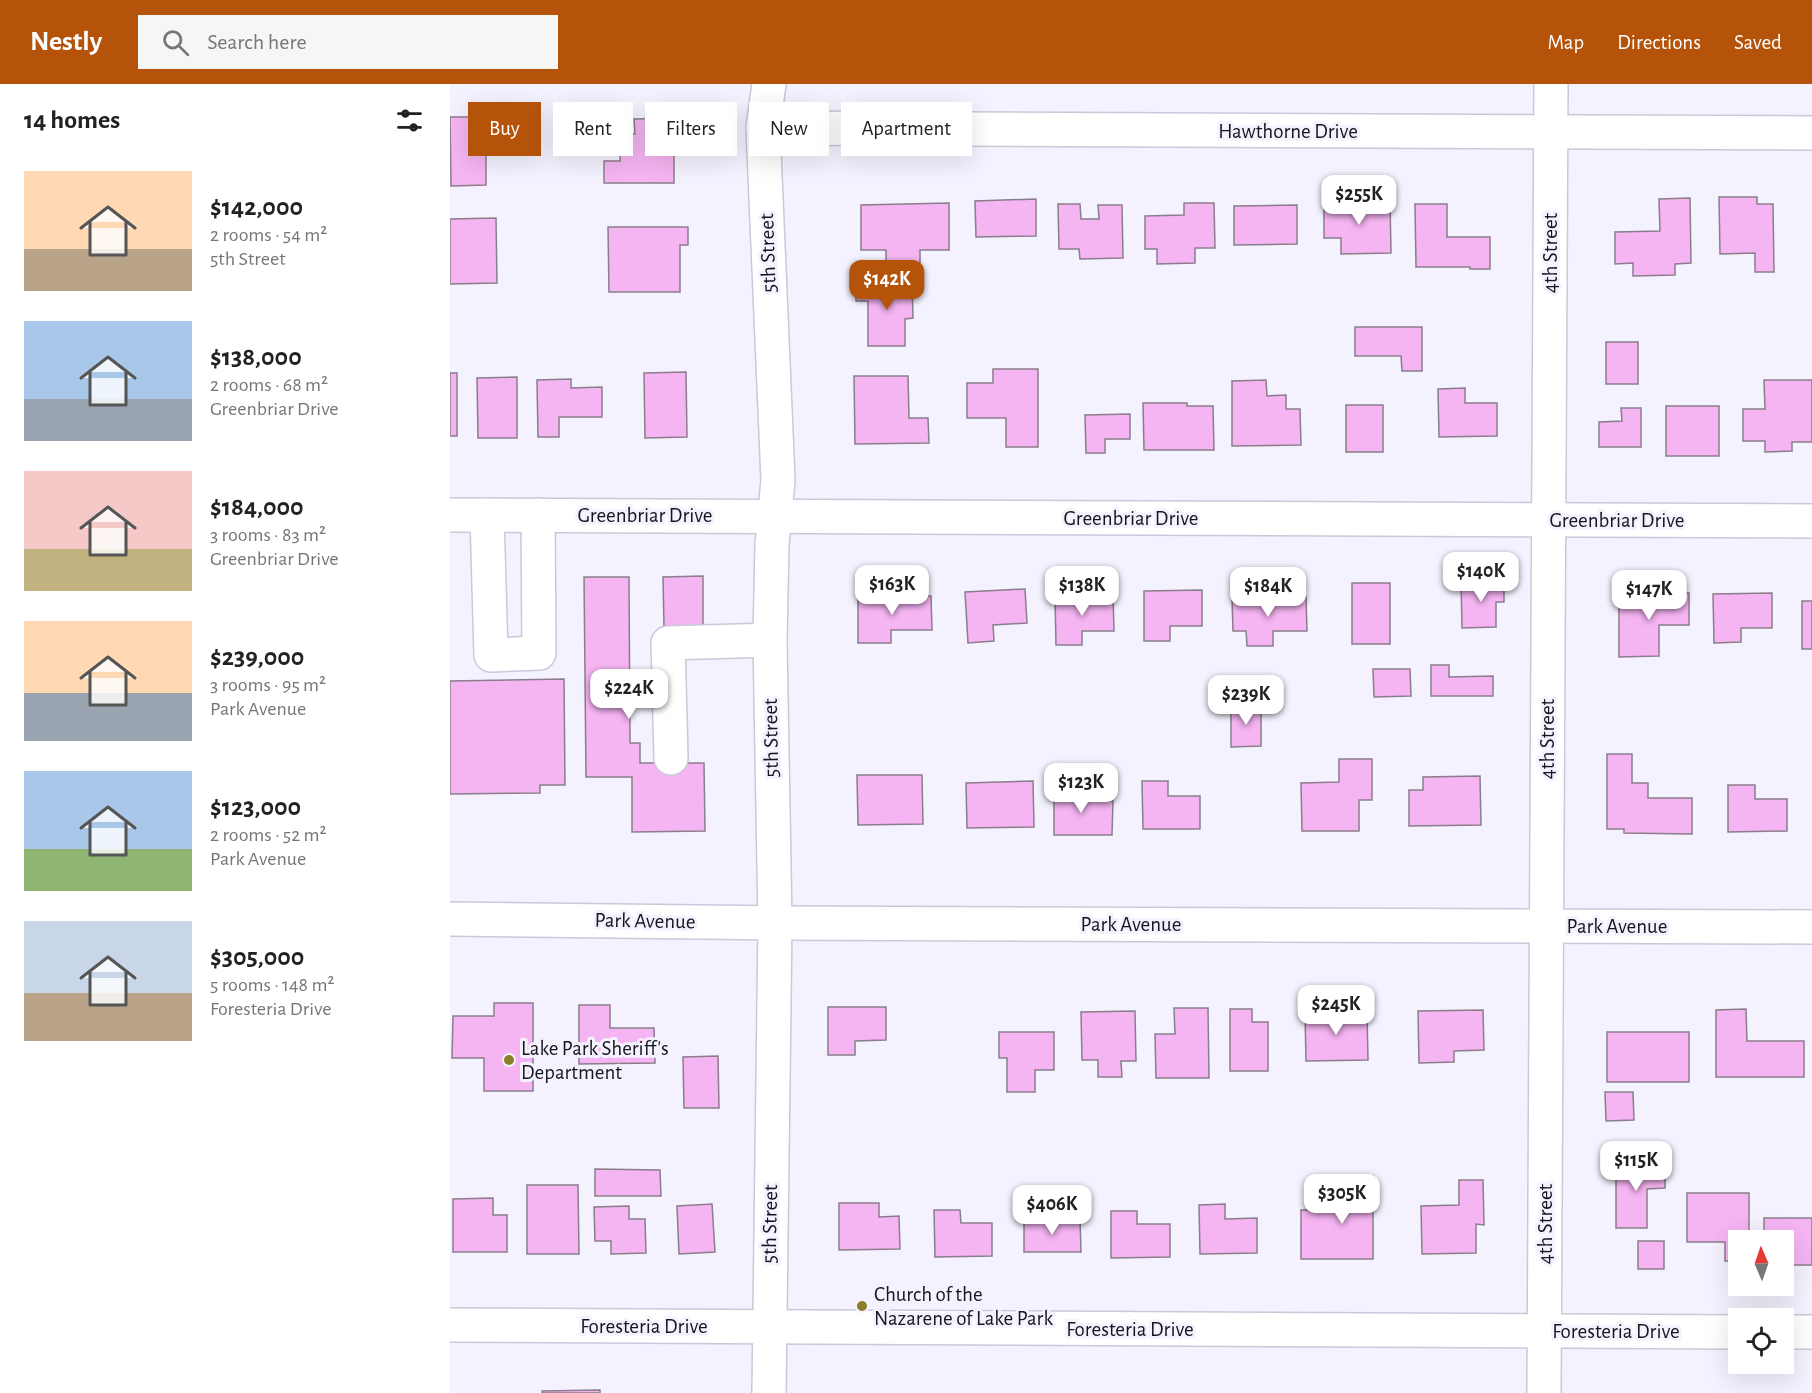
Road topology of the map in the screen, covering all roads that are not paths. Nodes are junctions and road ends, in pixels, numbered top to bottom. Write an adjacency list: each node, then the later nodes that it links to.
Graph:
1 (768, 84): 3 (street, 5th Street)
2 (1551, 84): 5 (street, 4th Street)
3 (766, 102)
4 (829, 128): 5 (street, Hawthorne Drive)
5 (1550, 132): 6 (street, Hawthorne Drive); 12 (street, 4th Street)
6 (1812, 134)
7 (764, 156): 11 (street, 5th Street)
8 (450, 515): 9 (street, Greenbriar Drive)
9 (487, 515): 10 (street, Greenbriar Drive); 10 (street)
10 (538, 515): 11 (street, Greenbriar Drive)
11 (774, 516): 12 (street, Greenbriar Drive); 14 (street, 5th Street)
12 (1549, 520): 13 (street, Greenbriar Drive); 18 (street, 4th Street)
13 (1812, 521)
14 (770, 640): 15 (street); 17 (street, 5th Street)
15 (671, 758)
16 (450, 919): 17 (street, Park Avenue)
17 (774, 923): 18 (street, Park Avenue); 21 (street, 5th Street)
18 (1546, 925): 19 (street, Park Avenue); 22 (street, 4th Street)
19 (1812, 927)
20 (450, 1325): 21 (street, Foresteria Drive)
21 (769, 1327): 22 (street, Foresteria Drive); 26 (street, 5th Street)
22 (1544, 1331): 23 (street, Foresteria Drive); 27 (street, 4th Street)
23 (1728, 1332)
24 (1794, 1332): 25 (street)
25 (1812, 1332)
26 (769, 1393)
27 (1544, 1393)

